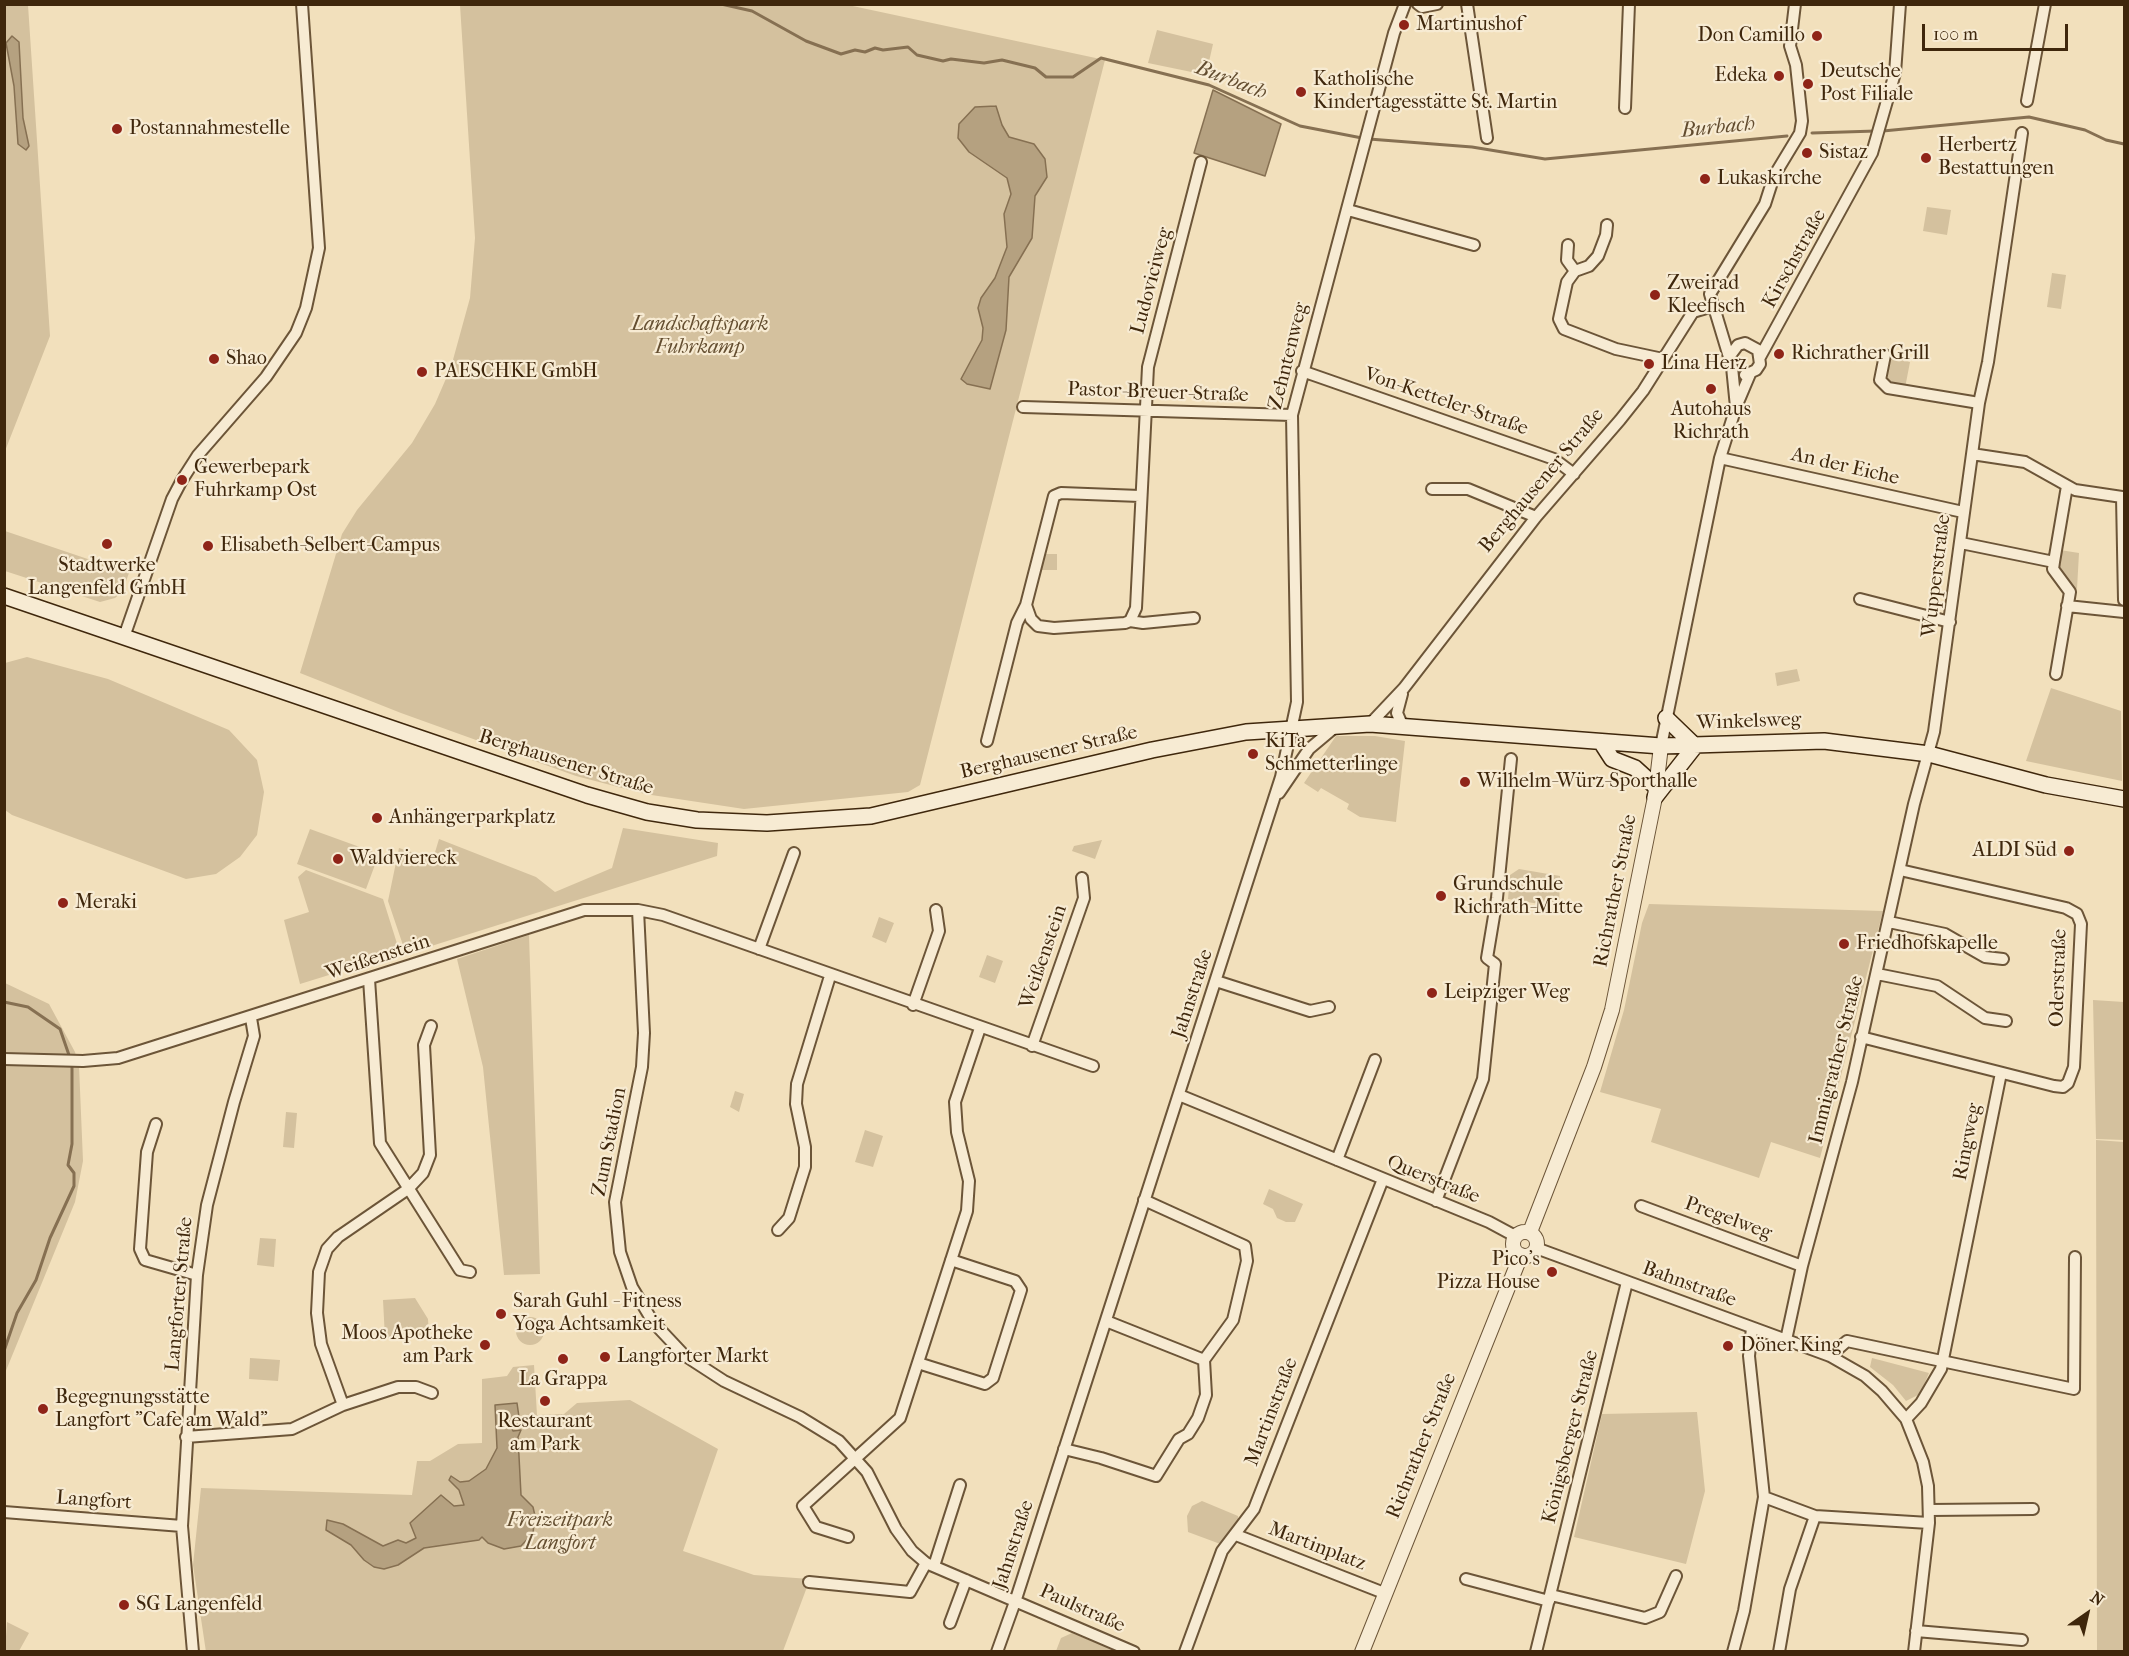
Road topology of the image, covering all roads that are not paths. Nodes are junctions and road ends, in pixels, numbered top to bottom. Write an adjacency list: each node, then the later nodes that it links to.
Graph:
1 (302, 4): 53 (street)
2 (1405, 4): 15 (street, Zehntenweg)
3 (1418, 4): 4 (street)
4 (1437, 4)
5 (1467, 4): 13 (street)
6 (1629, 4): 11 (street)
7 (1795, 4): 20 (street)
8 (1900, 4): 24 (street, Kirschstraße)
9 (2045, 4): 10 (street)
10 (2027, 101)
11 (1625, 108)
12 (2022, 133): 29 (street, Wupperstraße)
13 (1487, 138)
14 (1201, 162): 32 (street, Ludoviciweg)
15 (1348, 210): 17 (street); 27 (street, Zehntenweg)
16 (1607, 225): 19 (street)
17 (1474, 245)
18 (1568, 245): 19 (street)
19 (1575, 271): 25 (street)
20 (1713, 306): 21 (street, Richrather Straße); 25 (street, Berghausener Straße)
21 (1718, 324): 22 (street); 26 (street, Richrather Straße)
22 (1741, 344): 24 (street); 26 (street)
23 (1885, 355): 29 (street)
24 (1760, 357): 28 (street)
25 (1663, 359): 36 (street, Berghausener Straße)
26 (1730, 362): 28 (street); 31 (street, Richrather Straße)
27 (1302, 370): 33 (street, Zehntenweg); 36 (street, Von-Ketteler-Straße)
28 (1750, 374): 31 (street, Richrather Straße)
29 (1979, 403): 34 (street, Wupperstraße)
30 (1023, 407): 32 (street, Pastor-Breuer-Straße)
31 (1736, 407): 35 (street, Richrather Straße)
32 (1144, 411): 33 (street, Pastor-Breuer-Straße); 39 (street, Ludoviciweg)
33 (1292, 415): 60 (street, Zehntenweg)
34 (1972, 454): 37 (street); 40 (street, Wupperstraße)
35 (1720, 458): 40 (street, An der Eiche); 56 (street, Richrather Straße)
36 (1574, 474): 41 (street, Berghausener Straße)
37 (2067, 486): 43 (street); 46 (street)
38 (1432, 489): 41 (street)
39 (1140, 496): 47 (street); 51 (street, Ludoviciweg)
40 (1963, 512): 42 (street, Wupperstraße)
41 (1536, 517): 55 (street, Berghausener Straße)
42 (1961, 543): 43 (street); 52 (street, Wupperstraße)
43 (2054, 562): 48 (street)
44 (4, 596): 53 (main road, Berghausener Straße)
45 (1860, 599): 52 (street)
46 (2124, 600)
47 (1026, 604): 51 (street); 61 (street)
48 (2067, 606): 49 (street); 54 (street)
49 (2124, 612)
50 (1194, 618): 51 (street)
51 (1130, 621)
52 (1950, 622): 65 (street, Wupperstraße)
53 (124, 637): 60 (main road, Berghausener Straße)
54 (2056, 675)
55 (1404, 688): 57 (street, Berghausener Straße); 59 (street, Berghausener Straße)
56 (1666, 718): 63 (street, Richrather Straße); 64 (main road)
57 (1370, 723): 58 (main road, Berghausener Straße); 59 (main road, Winkelsweg)
58 (1338, 726): 60 (main road, Berghausener Straße); 68 (street, Jahnstraße)
59 (1403, 727): 62 (main road, Winkelsweg)
60 (1292, 728): 68 (street, Jahnstraße)
61 (987, 741)
62 (1601, 742): 63 (main road, Winkelsweg); 67 (main road)
63 (1661, 746): 64 (main road, Winkelsweg); 67 (street, Richrather Straße)
64 (1695, 746): 65 (main road, Winkelsweg); 67 (main road)
65 (1929, 754): 69 (main road, Winkelsweg); 71 (street, Immigrather Straße)
66 (1511, 759): 100 (street)
67 (1655, 792): 103 (street, Richrather Straße)
68 (1275, 798): 81 (street, Jahnstraße)
69 (2124, 799)
70 (794, 853): 76 (street)
71 (1899, 870): 75 (street, Immigrather Straße); 93 (street, Oderstraße)
72 (1082, 878): 89 (street, Weißenstein)
73 (638, 910): 76 (street, Weißenstein); 80 (street, Weißenstein); 125 (street, Zum Stadion)
74 (936, 910): 82 (street)
75 (1889, 922): 77 (street); 78 (street, Immigrather Straße)
76 (759, 949): 79 (street, Weißenstein)
77 (2002, 958)
78 (1877, 974): 85 (street); 88 (street, Immigrather Straße)
79 (830, 976): 82 (street, Weißenstein); 102 (street)
80 (369, 979): 84 (street, Weißenstein); 98 (street)
81 (1216, 981): 83 (street); 94 (street, Jahnstraße)
82 (913, 1005): 87 (street, Weißenstein)
83 (1329, 1007)
84 (251, 1018): 90 (street, Weißenstein); 111 (street, Langforter Straße)
85 (2006, 1022)
86 (431, 1026): 98 (street)
87 (980, 1028): 89 (street, Weißenstein); 108 (street)
88 (1861, 1037): 93 (street); 109 (street, Immigrather Straße)
89 (1032, 1046): 92 (street, Weißenstein)
90 (4, 1059)
91 (1375, 1060): 96 (street)
92 (1093, 1066)
93 (2001, 1073): 118 (street, Ringweg)
94 (1179, 1095): 96 (street, Querstraße); 99 (street, Jahnstraße)
95 (156, 1124): 111 (street)
96 (1336, 1160): 97 (street, Querstraße)
97 (1383, 1179): 100 (street, Querstraße); 134 (street, Martinstraße)
98 (408, 1189): 110 (street); 121 (street)
99 (1143, 1200): 113 (street, Jahnstraße); 117 (street)
100 (1436, 1201): 104 (street, Querstraße)
101 (1641, 1206): 109 (street, Pregelweg)
102 (778, 1230)
103 (1530, 1232): 104 (street); 105 (street)
104 (1515, 1236): 106 (street)
105 (1536, 1248): 106 (street); 112 (street, Bahnstraße)
106 (1521, 1255): 141 (street, Richrather Straße)
107 (2075, 1257): 118 (street)
108 (951, 1260): 119 (street); 119 (street)
109 (1802, 1266): 115 (street, Immigrather Straße)
110 (470, 1272)
111 (197, 1275): 123 (street, Langforter Straße)
112 (1627, 1282): 114 (street, Bahnstraße); 142 (street, Königsberger Straße)
113 (1106, 1321): 117 (street); 124 (street, Jahnstraße)
114 (1752, 1328): 115 (street, Bahnstraße); 127 (street)
115 (1786, 1340): 116 (street, Bahnstraße)
116 (1830, 1356): 118 (street); 122 (street, Bahnstraße)
117 (1204, 1360): 124 (street)
118 (1943, 1360): 122 (street, Ringweg)
119 (918, 1363): 125 (street)
120 (432, 1393): 121 (street)
121 (343, 1405): 123 (street)
122 (1906, 1419): 129 (street, Bahnstraße)
123 (186, 1437): 133 (street, Langforter Straße)
124 (1064, 1449): 143 (street, Jahnstraße)
125 (857, 1459): 135 (street); 136 (street, Zum Stadion)
126 (960, 1485): 136 (street)
127 (1764, 1497): 131 (street); 153 (street)
128 (2033, 1509): 129 (street)
129 (1930, 1510): 132 (street, Bahnstraße)
130 (4, 1512): 133 (street, Langfort)
131 (1815, 1516): 132 (street); 154 (street)
132 (1929, 1523): 145 (street, Bahnstraße)
133 (182, 1526): 147 (street, Langforter Straße)
134 (1236, 1535): 141 (street, Martinplatz); 150 (street, Martinstraße)
135 (848, 1537)
136 (930, 1564): 139 (street, Zum Stadion); 140 (street)
137 (1676, 1576): 142 (street)
138 (1466, 1579): 142 (street)
139 (966, 1580): 143 (street, Zum Stadion); 144 (street)
140 (809, 1582)
141 (1384, 1593): 151 (street, Richrather Straße)
142 (1550, 1598): 152 (street, Königsberger Straße)
143 (1016, 1599): 148 (street, Jahnstraße); 149 (street, Paulstraße)
144 (950, 1623)
145 (1916, 1631): 146 (street); 155 (street, Bahnstraße)
146 (2022, 1640)
147 (193, 1652)
148 (997, 1652)
149 (1134, 1652)
150 (1185, 1652)
151 (1362, 1652)
152 (1536, 1652)
153 (1733, 1652)
154 (1779, 1652)
155 (1914, 1652)

